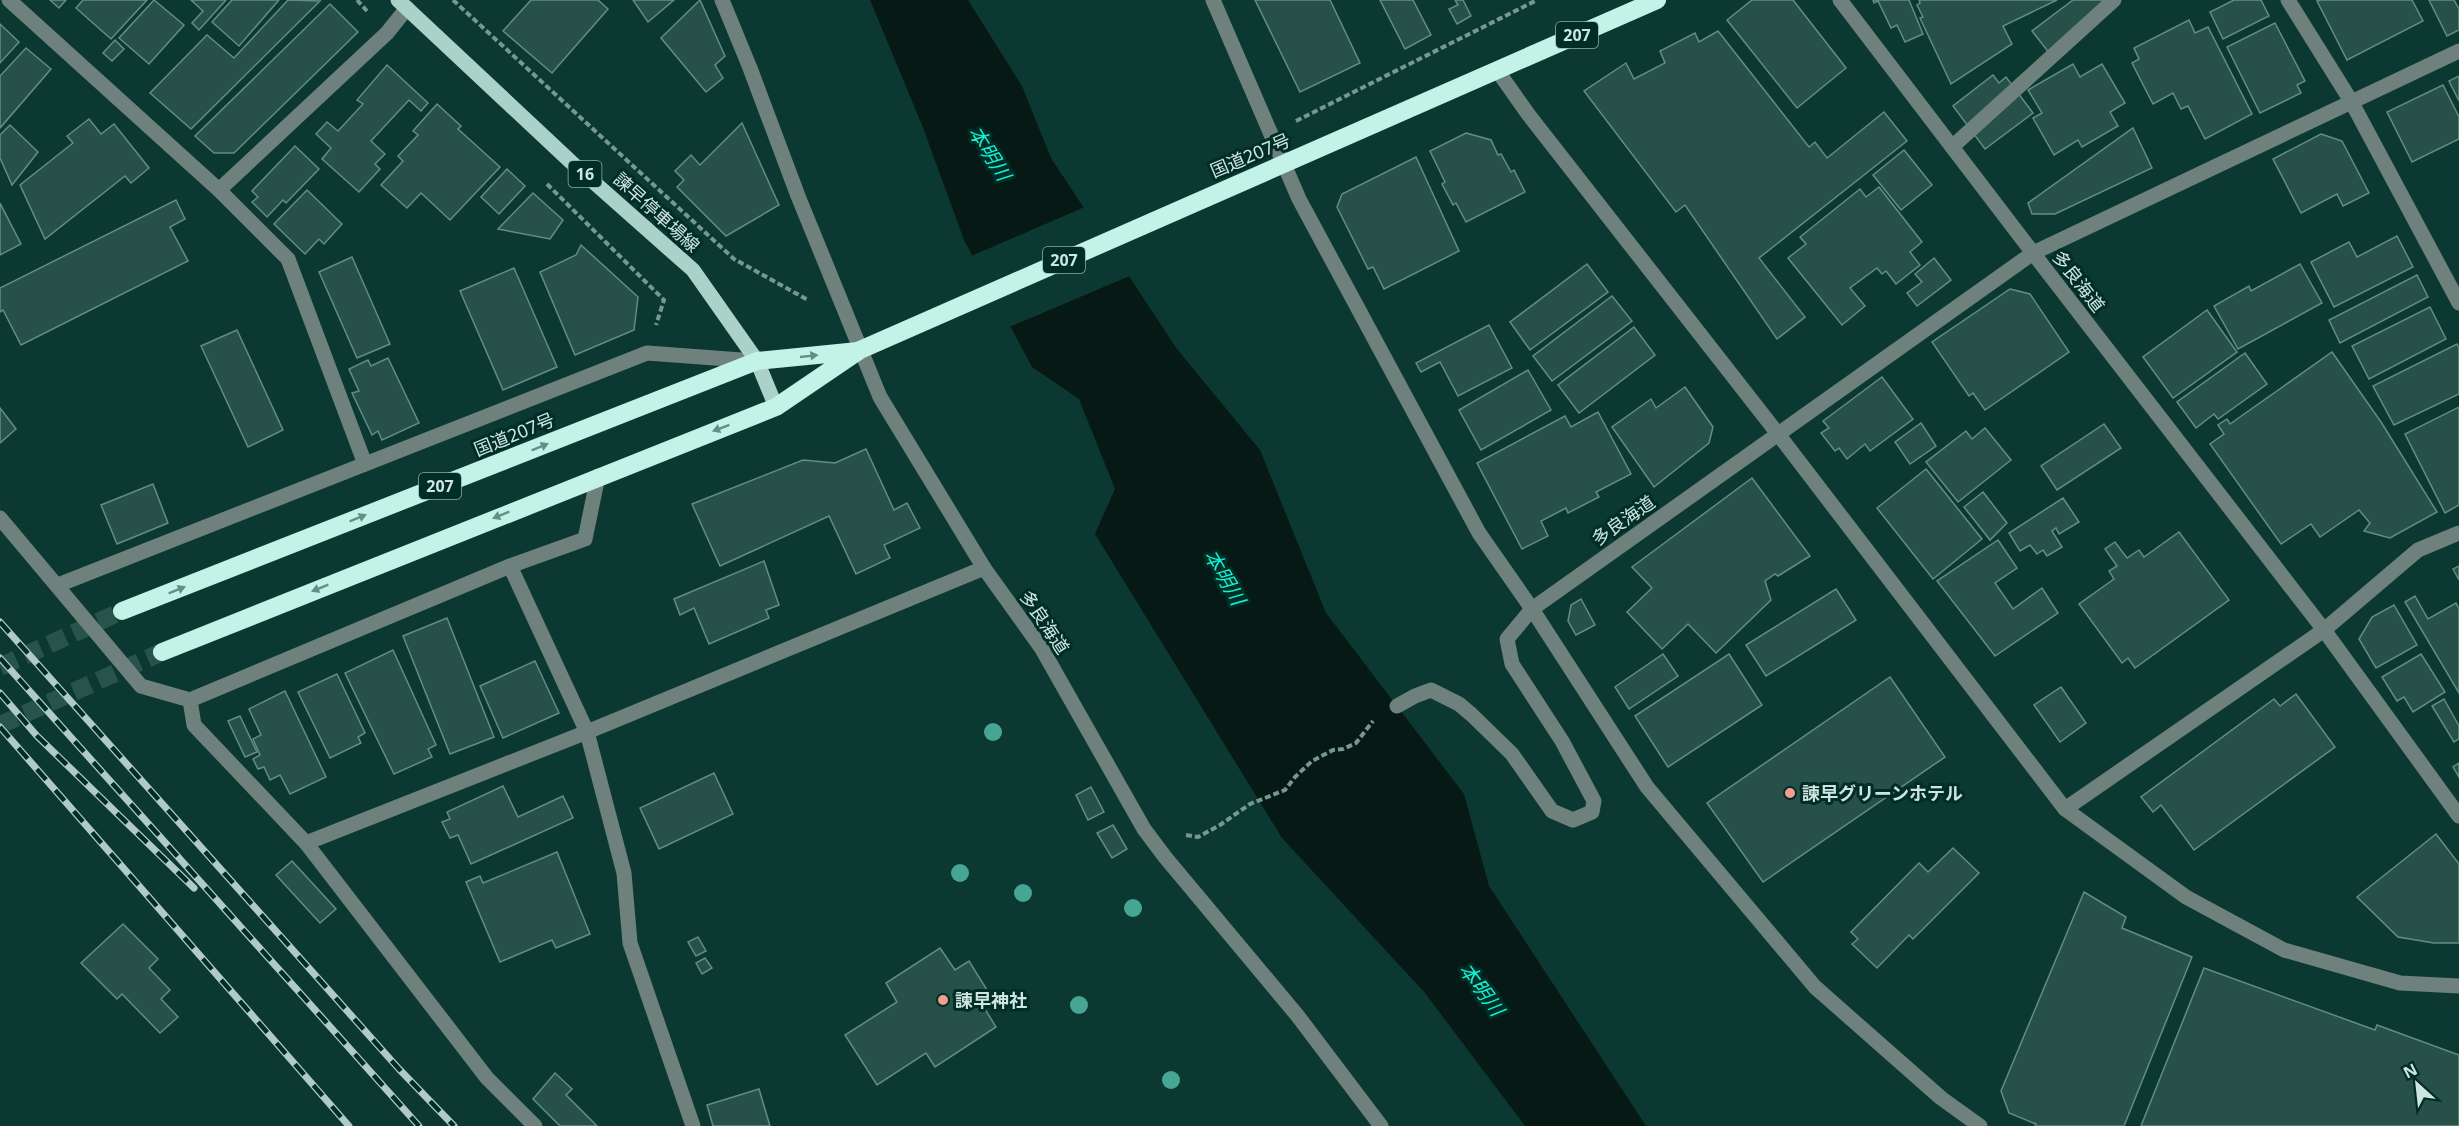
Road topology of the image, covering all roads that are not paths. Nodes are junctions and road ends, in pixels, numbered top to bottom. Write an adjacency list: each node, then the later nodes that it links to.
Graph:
1 (9, 0): 14 (street)
2 (722, 0): 17 (street, 多良海道)
3 (1213, 0): 13 (street)
4 (1657, 0): 10 (highway, 国道207号 / 207)
5 (1840, 0): 12 (street)
6 (2114, 0): 12 (street)
7 (2288, 0): 11 (street)
8 (402, 4): 14 (street); 18 (main road, 諫早停車場線 / 16)
9 (2459, 51): 11 (street)
10 (1497, 70): 13 (highway, 国道207号 / 207); 20 (street)
11 (2351, 101): 15 (street); 16 (street)
12 (1952, 147): 15 (street)
13 (1285, 164): 17 (highway, 国道207号 / 207); 28 (street)
14 (219, 190): 21 (street)
15 (2033, 252): 20 (street, 多良海道); 30 (street, 多良海道)
16 (2459, 303)
17 (867, 348): 18 (highway, 国道207号 / 207, one-way to 17); 19 (highway, 国道207号 / 207); 26 (street, 多良海道)
18 (757, 361): 19 (main road, 諫早停車場線 / 16); 21 (street); 29 (highway, 国道207号 / 207, one-way to 18)
19 (776, 407): 22 (highway, 国道207号 / 207, one-way to 22)
20 (1778, 434): 28 (street, 多良海道); 35 (street)
21 (365, 464): 27 (street)
22 (598, 476): 25 (street); 31 (highway, 国道207号 / 207, one-way to 31)
23 (0, 518): 27 (street)
24 (2459, 533): 30 (street)
25 (510, 566): 32 (street); 34 (street)
26 (984, 568): 34 (street); 41 (street, 多良海道)
27 (58, 585): 32 (street)
28 (1532, 609): 33 (street, 多良海道); 42 (street)
29 (122, 611)
30 (2324, 630): 35 (street); 36 (street, 多良海道)
31 (162, 652)
32 (190, 700): 37 (street)
33 (1397, 706)
34 (587, 732): 37 (street); 40 (street)
35 (2065, 809): 38 (street)
36 (2459, 816)
37 (306, 843): 39 (street)
38 (2459, 986)
39 (535, 1126)
40 (693, 1126)
41 (1381, 1126)
42 (1980, 1126)

